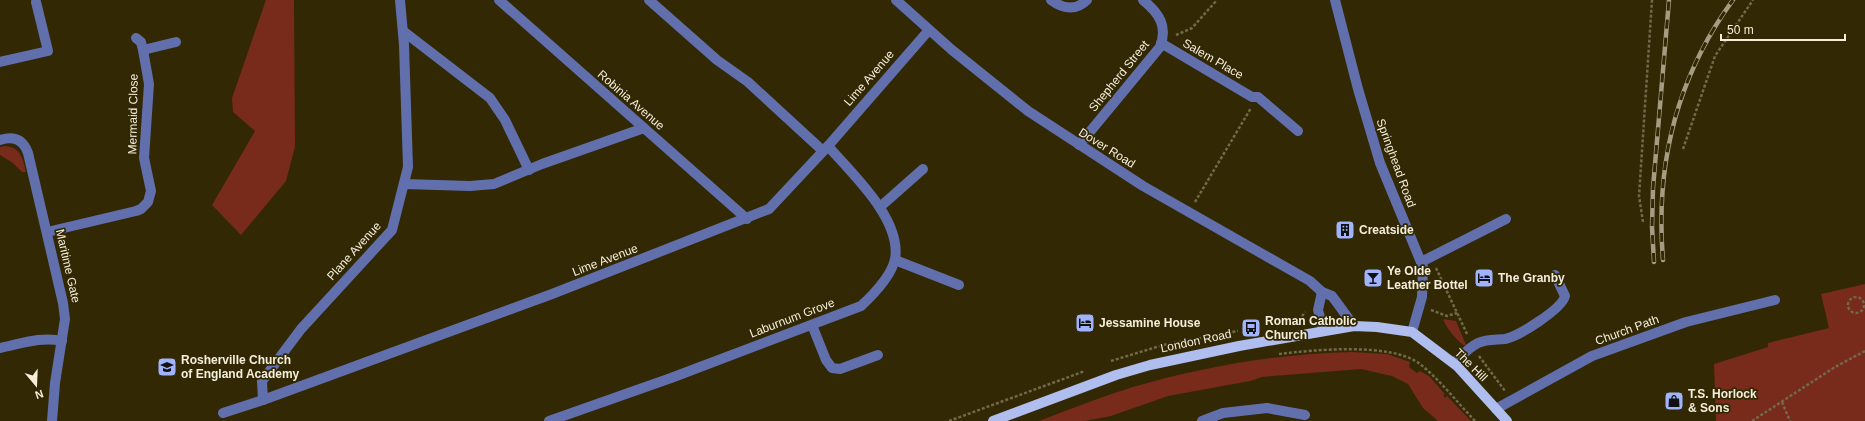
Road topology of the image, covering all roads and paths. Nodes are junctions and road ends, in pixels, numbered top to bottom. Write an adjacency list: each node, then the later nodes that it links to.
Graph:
1 (400, 0): 14 (street, Plane Avenue)
2 (499, 0): 21 (street, Robinia Avenue)
3 (649, 0): 25 (street, Laburnum Grove)
4 (896, 0): 13 (street, Dover Road)
5 (1051, 0): 6 (street)
6 (1088, 0)
7 (1143, 0): 17 (street, Shepherd Street)
8 (1217, 0): 17 (path)
9 (1335, 0): 38 (street, Springhead Road)
10 (1652, 0): 34 (path)
11 (1754, 0): 26 (path)
12 (36, 2): 19 (street)
13 (929, 30): 24 (street, Dover Road); 25 (street, Lime Avenue)
14 (403, 31): 28 (street); 29 (street, Plane Avenue)
15 (136, 38): 18 (street)
16 (176, 42): 18 (street)
17 (1162, 42): 20 (street, Salem Place); 24 (street, Shepherd Street)
18 (143, 50): 35 (street, Mermaid Close)
19 (0, 62)
20 (1252, 97): 22 (street, Salem Place); 31 (path)
21 (644, 128): 28 (street); 32 (street, Robinia Avenue)
22 (1298, 131)
23 (0, 140): 35 (street, Maritime Gate)
24 (1079, 145): 31 (street, Dover Road)
25 (825, 149): 30 (street, Laburnum Grove); 32 (street, Lime Avenue)
26 (1683, 149)
27 (923, 169): 30 (street)
28 (529, 170): 29 (street)
29 (404, 184): 64 (street, Plane Avenue)
30 (880, 206): 37 (street, Laburnum Grove)
31 (1189, 213): 41 (street, Dover Road)
32 (747, 219): 64 (street, Lime Avenue)
33 (1506, 219): 36 (street)
34 (1643, 222)
35 (47, 232): 55 (street, Maritime Gate)
36 (1431, 257): 38 (street); 48 (path)
37 (895, 260): 40 (street); 50 (street, Laburnum Grove)
38 (1421, 262): 44 (street, Springhead Road)
39 (1555, 275): 56 (street)
40 (959, 285)
41 (1322, 292): 51 (street, Dover Road); 53 (street)
42 (1776, 300): 65 (street, Church Path)
43 (1864, 304): 47 (path); 47 (path)
44 (1420, 306): 48 (path); 54 (street, Springhead Road)
45 (1852, 306): 47 (path)
46 (1307, 307): 49 (path)
47 (1849, 307)
48 (1457, 313): 56 (path)
49 (1288, 323)
50 (812, 325): 60 (street); 71 (street, Laburnum Grove)
51 (1354, 326): 53 (main road, London Road); 54 (main road, London Road)
52 (1241, 331): 61 (path)
53 (1324, 331): 73 (main road, London Road)
54 (1412, 332): 62 (main road, The Hill)
55 (62, 341): 57 (street); 70 (street, Maritime Gate)
56 (1473, 346): 62 (street); 65 (path)
57 (0, 348)
58 (1865, 351): 66 (path)
59 (1277, 354): 75 (path)
60 (878, 355)
61 (1110, 362)
62 (1454, 363): 67 (main road, The Hill)
63 (1088, 370): 72 (path)
64 (263, 400): 68 (street, Lime Avenue)
65 (1513, 400): 67 (street, Church Path)
66 (1782, 402): 77 (path); 78 (path)
67 (1496, 409): 76 (main road, The Hill)
68 (223, 413)
69 (1305, 415): 74 (street)
70 (52, 421)
71 (550, 421)
72 (949, 421)
73 (993, 421)
74 (1202, 421)
75 (1475, 421)
76 (1508, 421)
77 (1752, 421)
78 (1790, 421)

